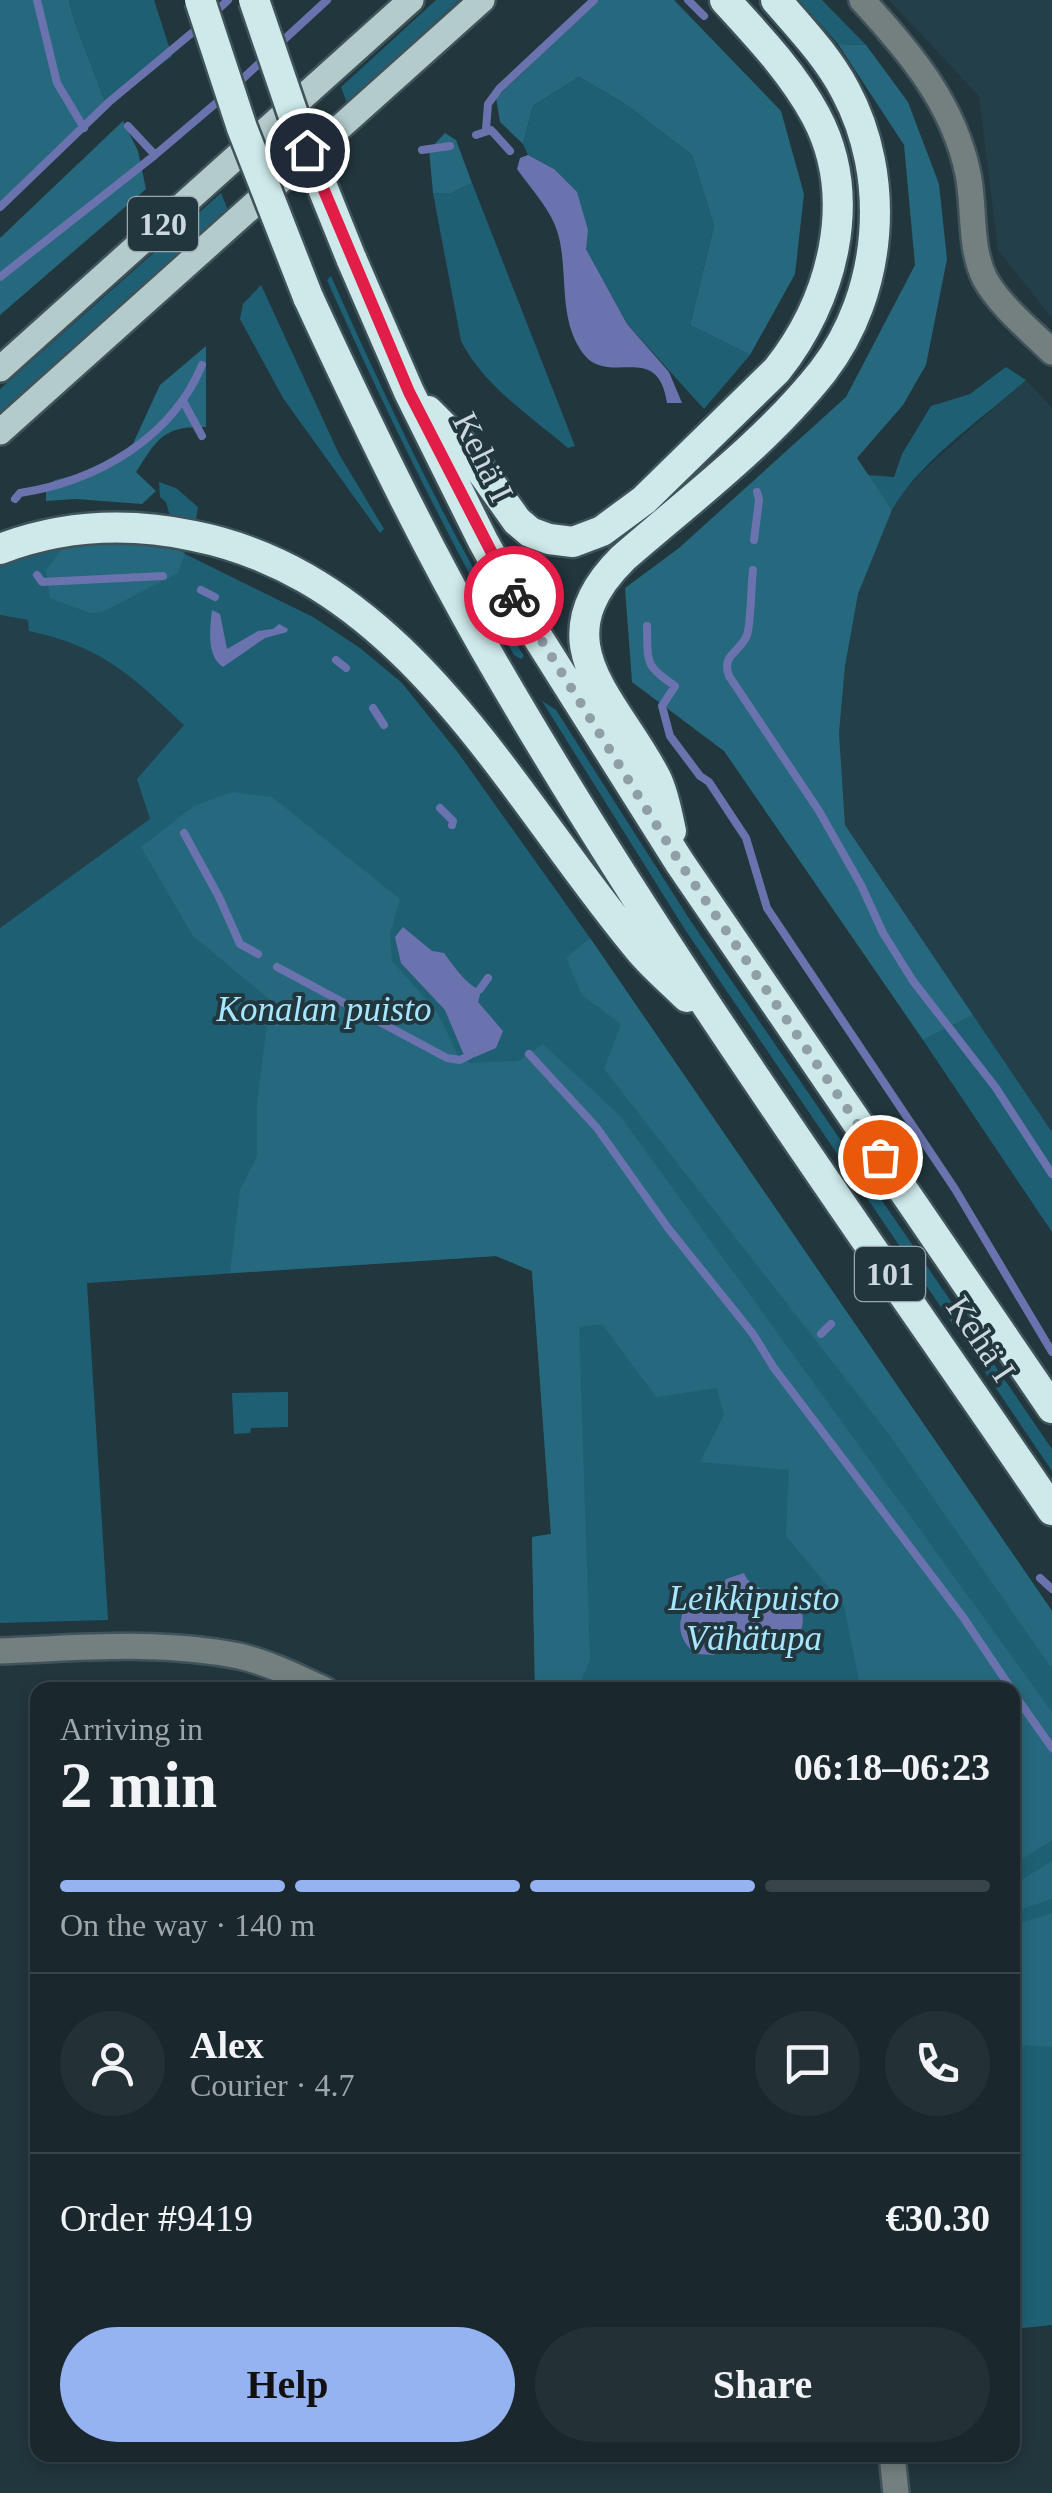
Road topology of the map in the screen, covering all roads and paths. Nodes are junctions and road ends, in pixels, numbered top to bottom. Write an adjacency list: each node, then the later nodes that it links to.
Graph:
1 (200, 0): 14 (highway, Kehä I / 101, bridge)
2 (254, 0): 10 (highway, Kehä I / 101, bridge)
3 (411, 0): 9 (main road, 120)
4 (482, 0): 11 (main road, 120)
5 (725, 0): 10 (highway)
6 (776, 0): 13 (highway)
7 (862, 0): 8 (street)
8 (1052, 352)
9 (0, 370)
10 (409, 392): 13 (highway, Kehä I / 101)
11 (0, 432)
12 (0, 550): 14 (highway)
13 (680, 863): 15 (highway, Kehä I / 101)
14 (728, 1038): 16 (highway, Kehä I / 101)
15 (1052, 1408)
16 (1052, 1510)
17 (0, 1651): 18 (street)
18 (308, 1682)
19 (893, 2462): 20 (street)
20 (896, 2493)

